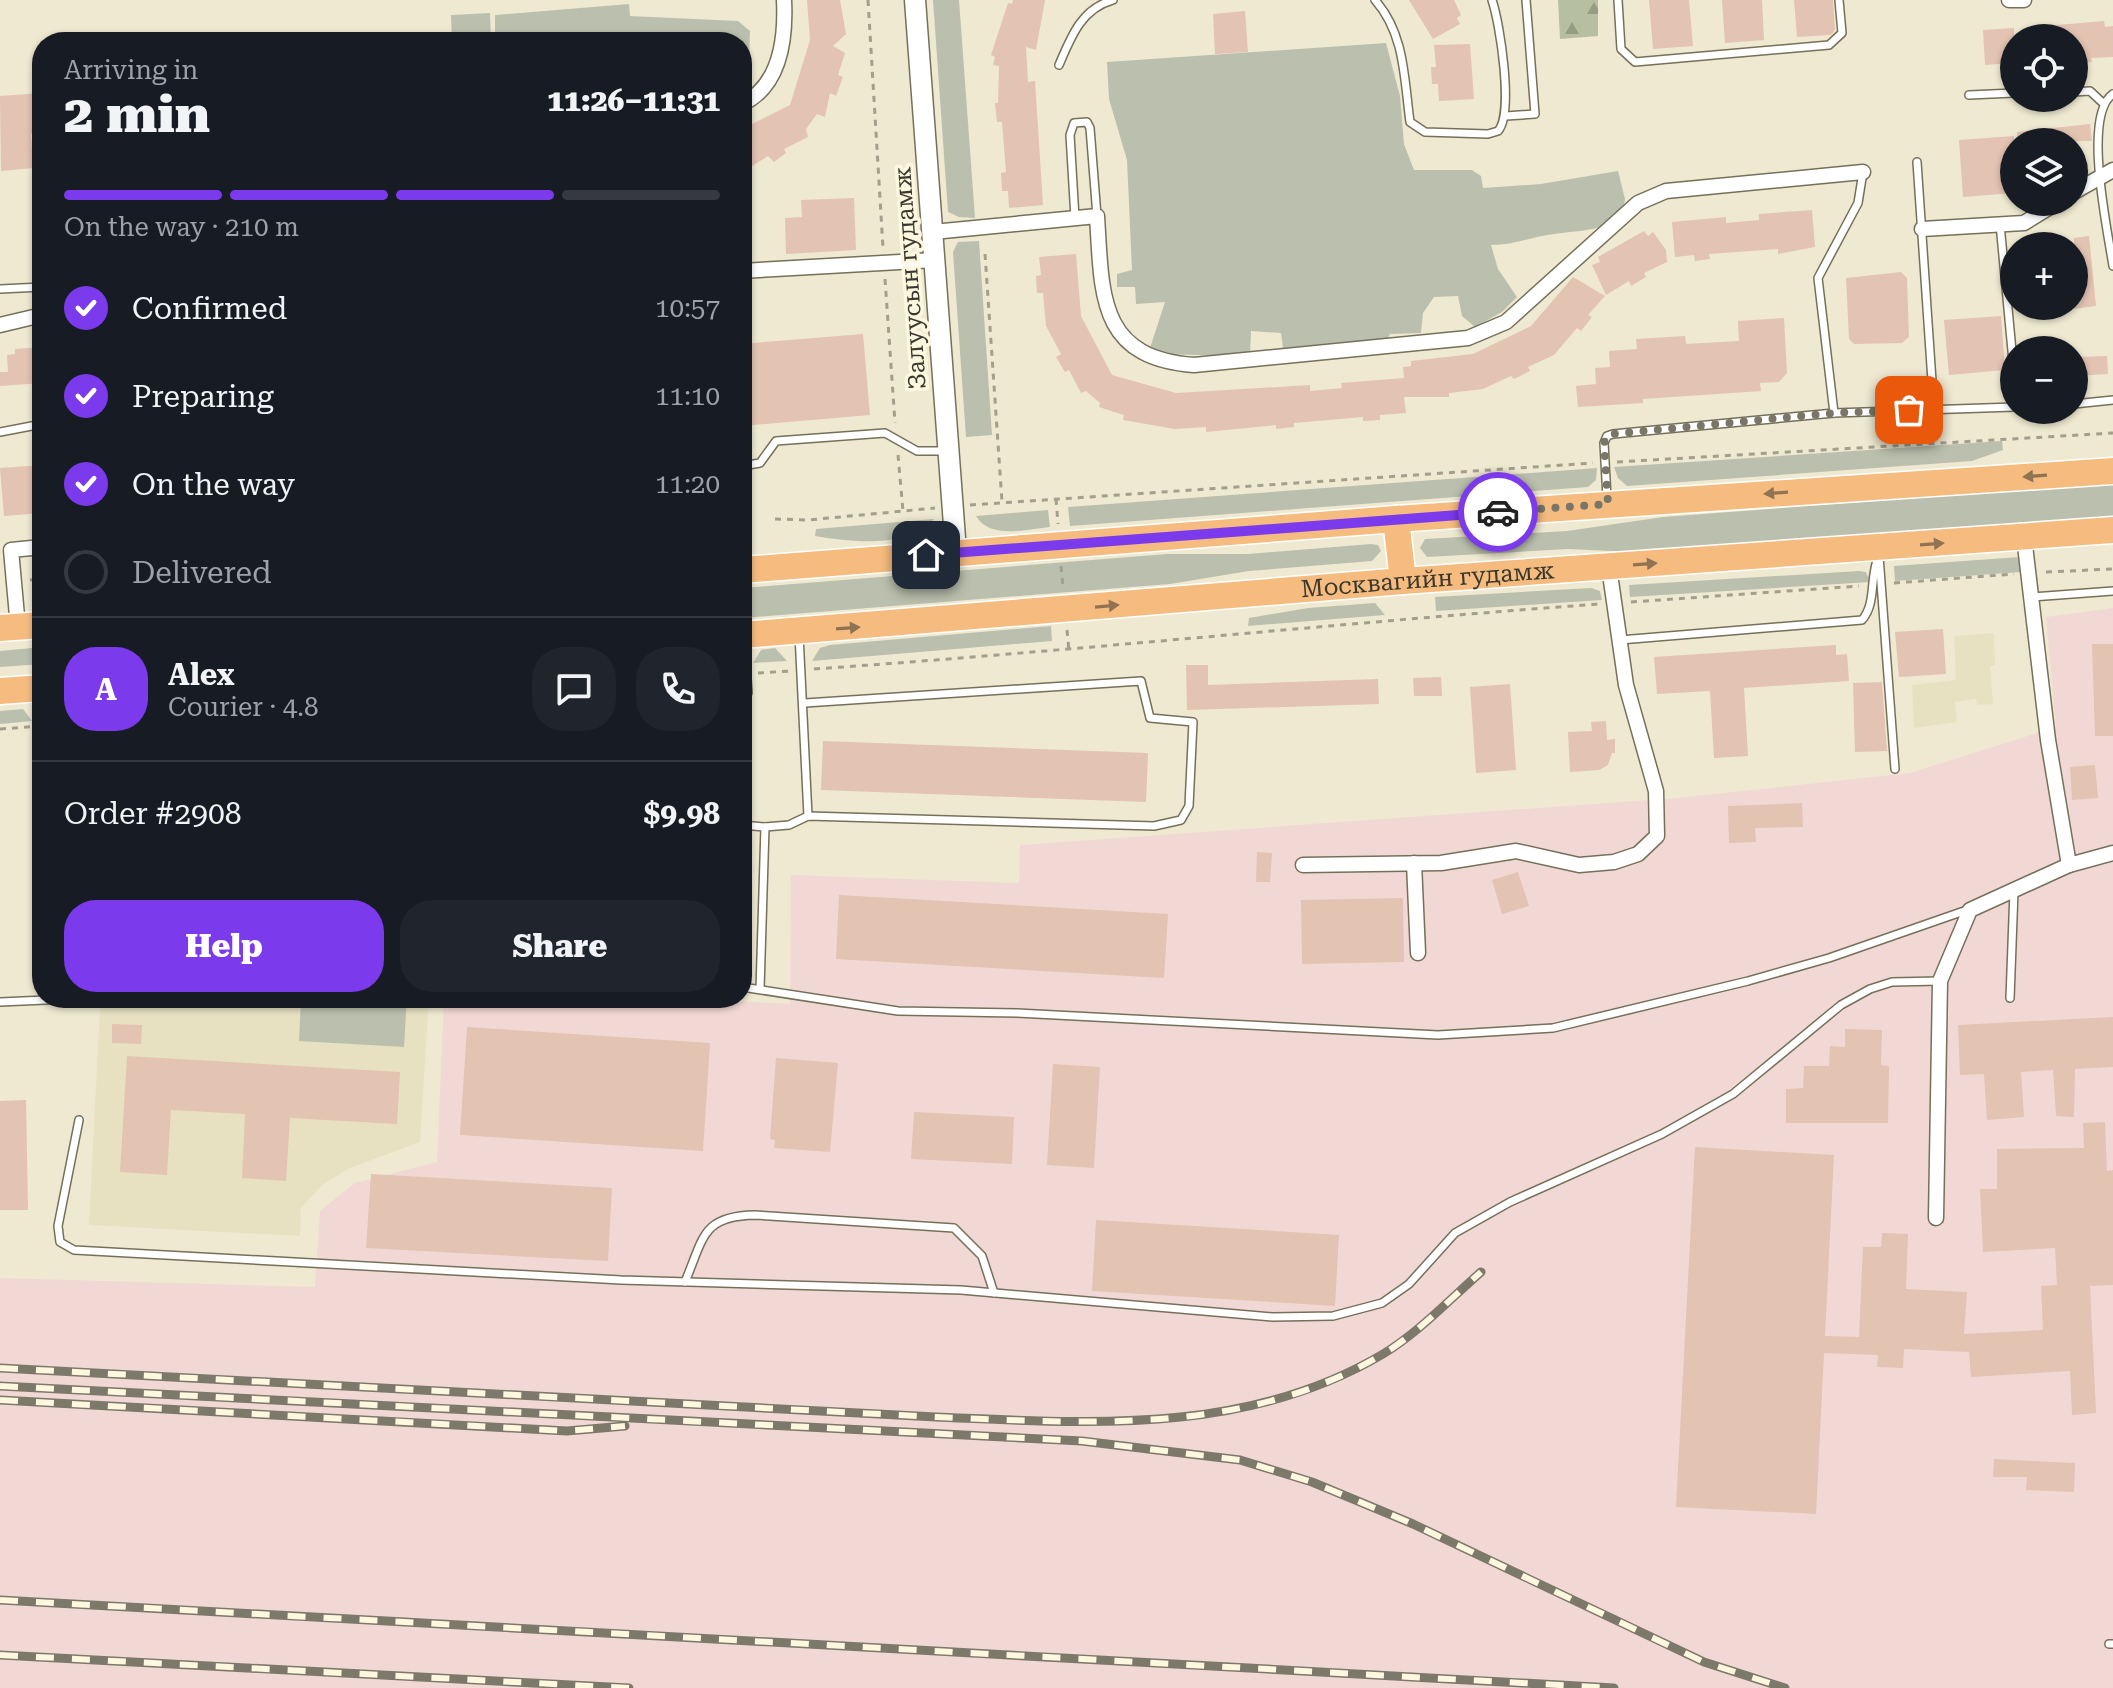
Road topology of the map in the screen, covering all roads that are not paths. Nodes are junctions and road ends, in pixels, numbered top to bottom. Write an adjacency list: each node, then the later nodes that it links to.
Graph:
1 (784, 0): 16 (street)
2 (915, 0): 28 (street, Залуусын гудамж)
3 (1113, 0): 11 (lane)
4 (1375, 0): 18 (lane)
5 (1492, 0): 18 (lane)
6 (1526, 0): 18 (lane)
7 (1618, 0): 8 (lane)
8 (1839, 0)
9 (2009, 0): 10 (street)
10 (2024, 0)
11 (1059, 65)
12 (2088, 91): 17 (lane)
13 (2000, 94): 15 (lane)
14 (2113, 94): 17 (lane)
15 (1969, 95)
16 (752, 100)
17 (2104, 104): 21 (lane)
18 (1506, 116)
19 (1917, 162): 27 (lane)
20 (1863, 172): 23 (street); 41 (lane)
21 (2107, 173): 22 (street); 30 (lane)
22 (2088, 184)
23 (1097, 216): 25 (street); 25 (lane)
24 (2035, 216): 26 (street)
25 (1075, 218): 28 (street)
26 (2000, 224): 27 (street); 36 (lane)
27 (1922, 229): 40 (lane)
28 (933, 232): 29 (street, Залуусын гудамж)
29 (935, 260): 31 (street); 44 (street, Залуусын гудамж)
30 (2113, 266)
31 (752, 270)
32 (32, 287): 33 (lane)
33 (0, 289)
34 (32, 317): 35 (street)
35 (0, 325)
36 (2011, 336)
37 (2113, 400): 38 (lane)
38 (2088, 403)
39 (2000, 408): 40 (lane)
40 (1934, 410): 41 (lane)
41 (1834, 413): 47 (lane)
42 (32, 426): 43 (lane)
43 (0, 432)
44 (948, 451): 45 (lane); 53 (street, Залуусын гудамж)
45 (752, 464)
46 (2113, 471): 47 (highway, one-way to 47)
47 (1608, 504): 48 (highway)
48 (1396, 519): 53 (highway); 57 (highway)
49 (2113, 530): 50 (highway, Москвагийн гудамж)
50 (2024, 537): 54 (highway, Москвагийн гудамж, one-way to 50); 59 (street)
51 (32, 548): 52 (street)
52 (6, 550): 60 (street)
53 (956, 552): 56 (highway)
54 (1879, 552): 55 (highway, Москвагийн гудамж, one-way to 54); 63 (lane); 67 (lane)
55 (1609, 567): 57 (highway, Москвагийн гудамж); 63 (street)
56 (752, 569)
57 (1403, 581): 61 (highway, Москвагийн гудамж, one-way to 57)
58 (2113, 591): 59 (lane)
59 (2031, 597): 74 (street)
60 (20, 627)
61 (799, 631): 62 (highway, Москвагийн гудамж); 66 (lane)
62 (752, 634)
63 (1618, 640): 72 (street)
64 (32, 689): 65 (highway)
65 (0, 691)
66 (805, 703): 68 (lane); 68 (lane)
67 (1895, 769)
68 (808, 816): 70 (lane)
69 (752, 826): 70 (lane)
70 (765, 827): 80 (lane)
71 (2113, 853): 74 (street)
72 (1414, 863): 73 (street); 77 (street)
73 (1303, 865)
74 (2069, 865): 75 (street)
75 (2014, 891): 76 (street); 81 (lane)
76 (1970, 910): 78 (street); 80 (lane)
77 (1418, 953)
78 (1940, 981): 85 (street); 87 (lane)
79 (752, 988): 80 (lane)
80 (760, 989)
81 (2010, 998)
82 (32, 1001): 83 (lane)
83 (0, 1002)
84 (79, 1120): 86 (lane)
85 (1936, 1218)
86 (685, 1282): 87 (lane); 87 (lane)
87 (994, 1293)

